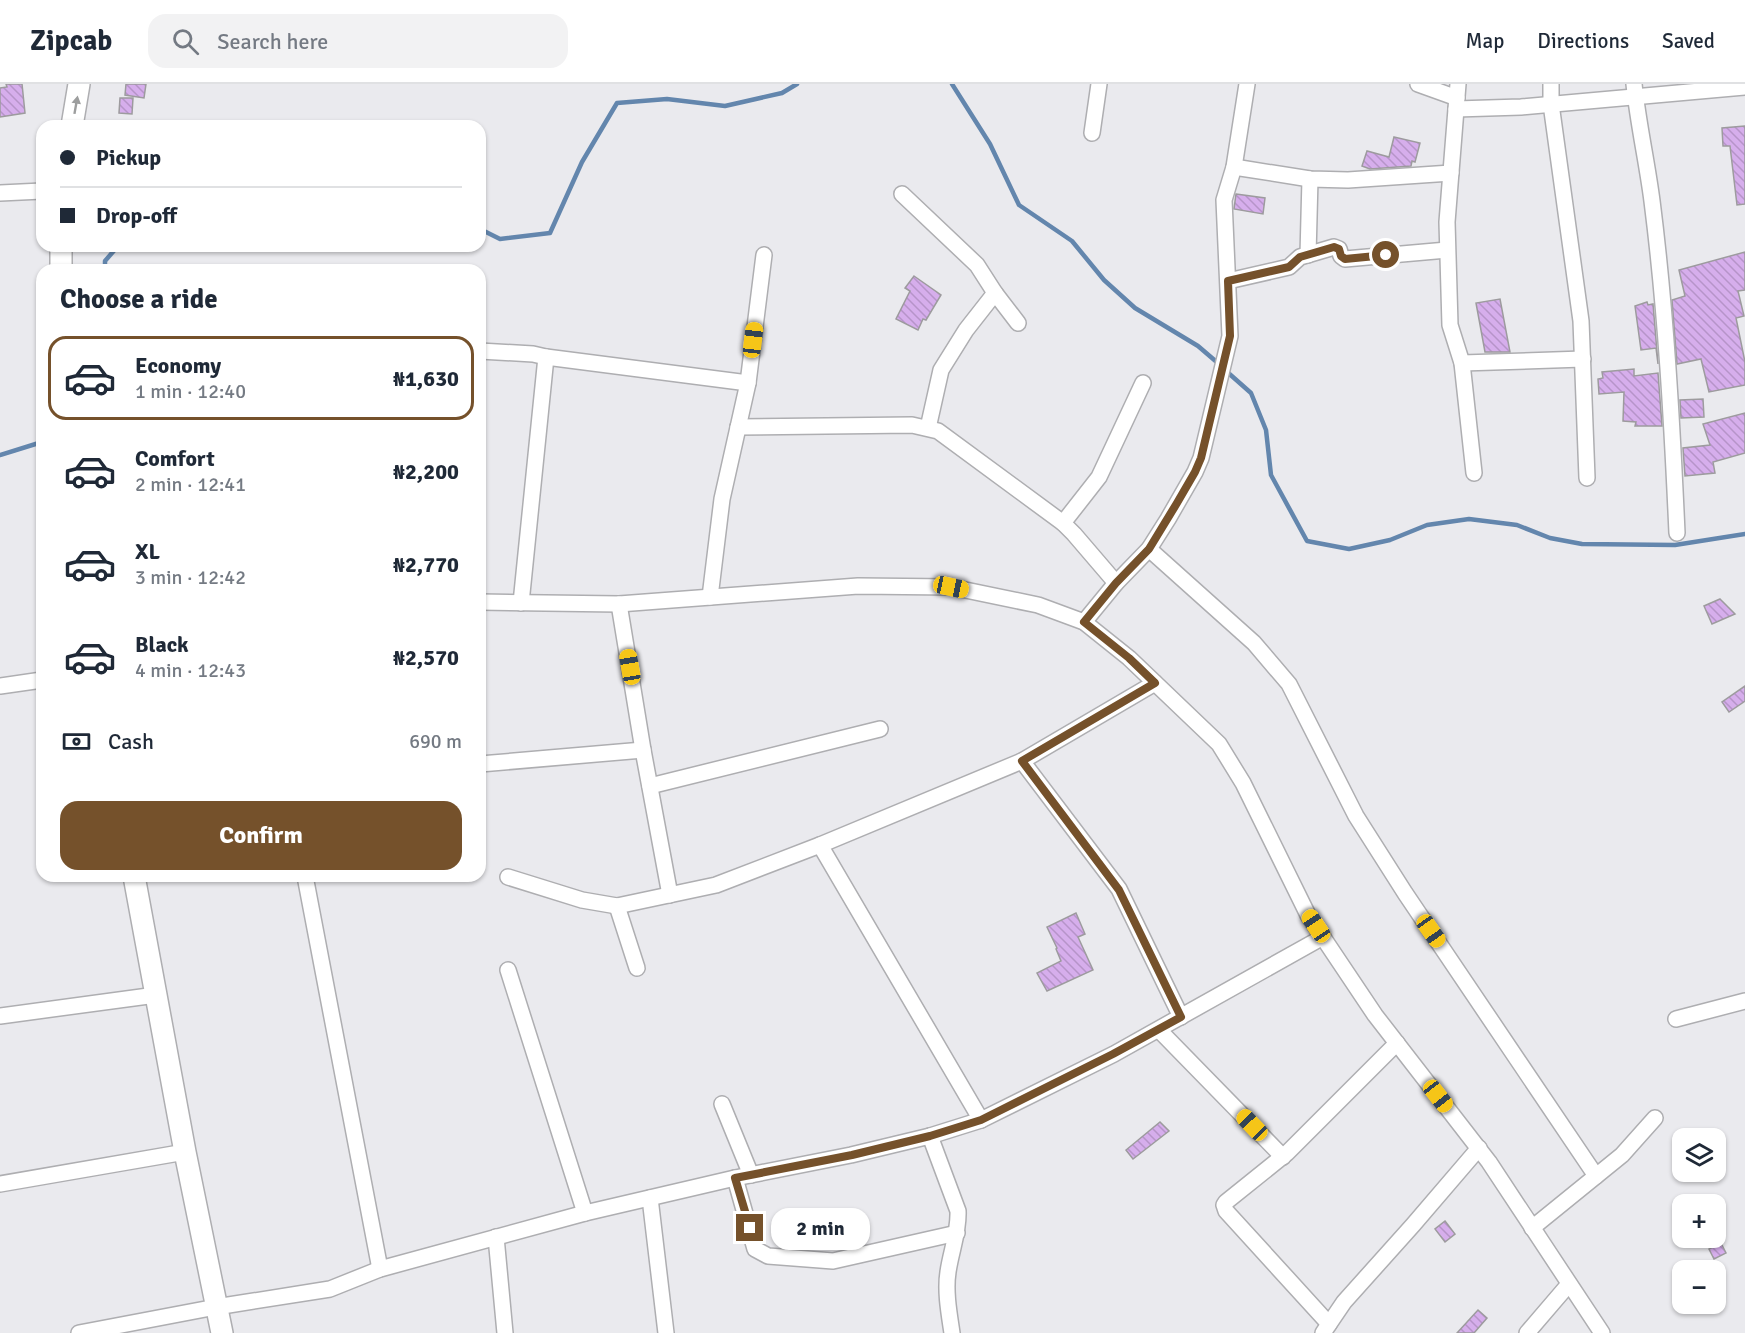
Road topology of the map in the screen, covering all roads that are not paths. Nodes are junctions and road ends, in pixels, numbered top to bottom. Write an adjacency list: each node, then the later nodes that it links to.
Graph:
1 (79, 84): 10 (main road, one-way to 1)
2 (1100, 84): 11 (street)
3 (1247, 84): 12 (street)
4 (1418, 84): 8 (street)
5 (1551, 84): 9 (street)
6 (1745, 87): 7 (street)
7 (1634, 90): 9 (street); 35 (street)
8 (1457, 97): 9 (street); 13 (street)
9 (1551, 104): 26 (street)
10 (73, 120)
11 (1092, 133)
12 (1234, 167): 14 (street); 21 (street)
13 (1451, 173): 14 (street); 18 (street)
14 (1310, 178): 20 (street)
15 (36, 191): 16 (street)
16 (0, 194)
17 (902, 194): 22 (street)
18 (1447, 250): 20 (street); 27 (street)
19 (764, 255): 28 (street)
20 (1308, 255): 21 (street)
21 (1228, 281): 36 (street)
22 (995, 293): 23 (street); 31 (street)
23 (1018, 323)
24 (486, 351): 25 (street)
25 (546, 357): 28 (street); 40 (street)
26 (1583, 359): 27 (street); 33 (street)
27 (1462, 363): 32 (street)
28 (748, 383): 30 (street)
29 (1143, 383): 34 (street)
30 (738, 427): 31 (street); 38 (street)
31 (928, 428): 34 (street)
32 (1474, 473)
33 (1587, 478)
34 (1063, 524): 37 (street)
35 (1677, 533)
36 (1149, 549): 37 (street); 75 (street)
37 (1116, 583): 42 (street)
38 (710, 597): 41 (street); 42 (street)
39 (486, 602): 40 (street)
40 (521, 603): 41 (street)
41 (619, 604): 47 (street)
42 (1084, 622): 44 (street)
43 (36, 681): 45 (street)
44 (1155, 683): 48 (street); 57 (street)
45 (0, 686)
46 (880, 729): 50 (street)
47 (643, 750): 49 (street); 50 (street)
48 (1022, 761): 51 (street); 63 (street)
49 (486, 763)
50 (650, 786): 55 (street)
51 (820, 844): 55 (street); 69 (street)
52 (508, 877): 56 (street)
53 (135, 882): 60 (main road)
54 (306, 882): 83 (street)
55 (670, 895): 56 (street)
56 (617, 906): 58 (street)
57 (1323, 937): 63 (street); 66 (street)
58 (637, 968)
59 (508, 970): 79 (street)
60 (156, 995): 62 (street); 72 (main road)
61 (1745, 1001): 64 (street)
62 (0, 1017)
63 (1181, 1017): 65 (street)
64 (1676, 1019)
65 (1159, 1030): 69 (street); 73 (street)
66 (1397, 1043): 71 (street); 73 (street)
67 (722, 1104): 74 (street)
68 (1655, 1118): 75 (street)
69 (981, 1120): 70 (street)
70 (930, 1136): 74 (street); 81 (street)
71 (1479, 1148): 80 (street); 86 (street)
72 (185, 1152): 77 (street); 85 (main road)
73 (1282, 1157): 86 (street)
74 (751, 1174): 76 (street)
75 (1596, 1176): 80 (street)
76 (735, 1178): 78 (street); 81 (street)
77 (0, 1184)
78 (650, 1198): 79 (street); 90 (street)
79 (585, 1214): 82 (street)
80 (1532, 1228): 84 (street)
81 (957, 1233): 91 (street)
82 (496, 1238): 83 (street); 89 (street)
83 (380, 1269): 85 (street)
84 (1569, 1284): 92 (street); 93 (street)
85 (216, 1307): 87 (street); 88 (main road)
86 (1326, 1328)
87 (79, 1333)
88 (222, 1333)
89 (505, 1333)
90 (666, 1333)
91 (952, 1333)
92 (1527, 1333)
93 (1602, 1333)

